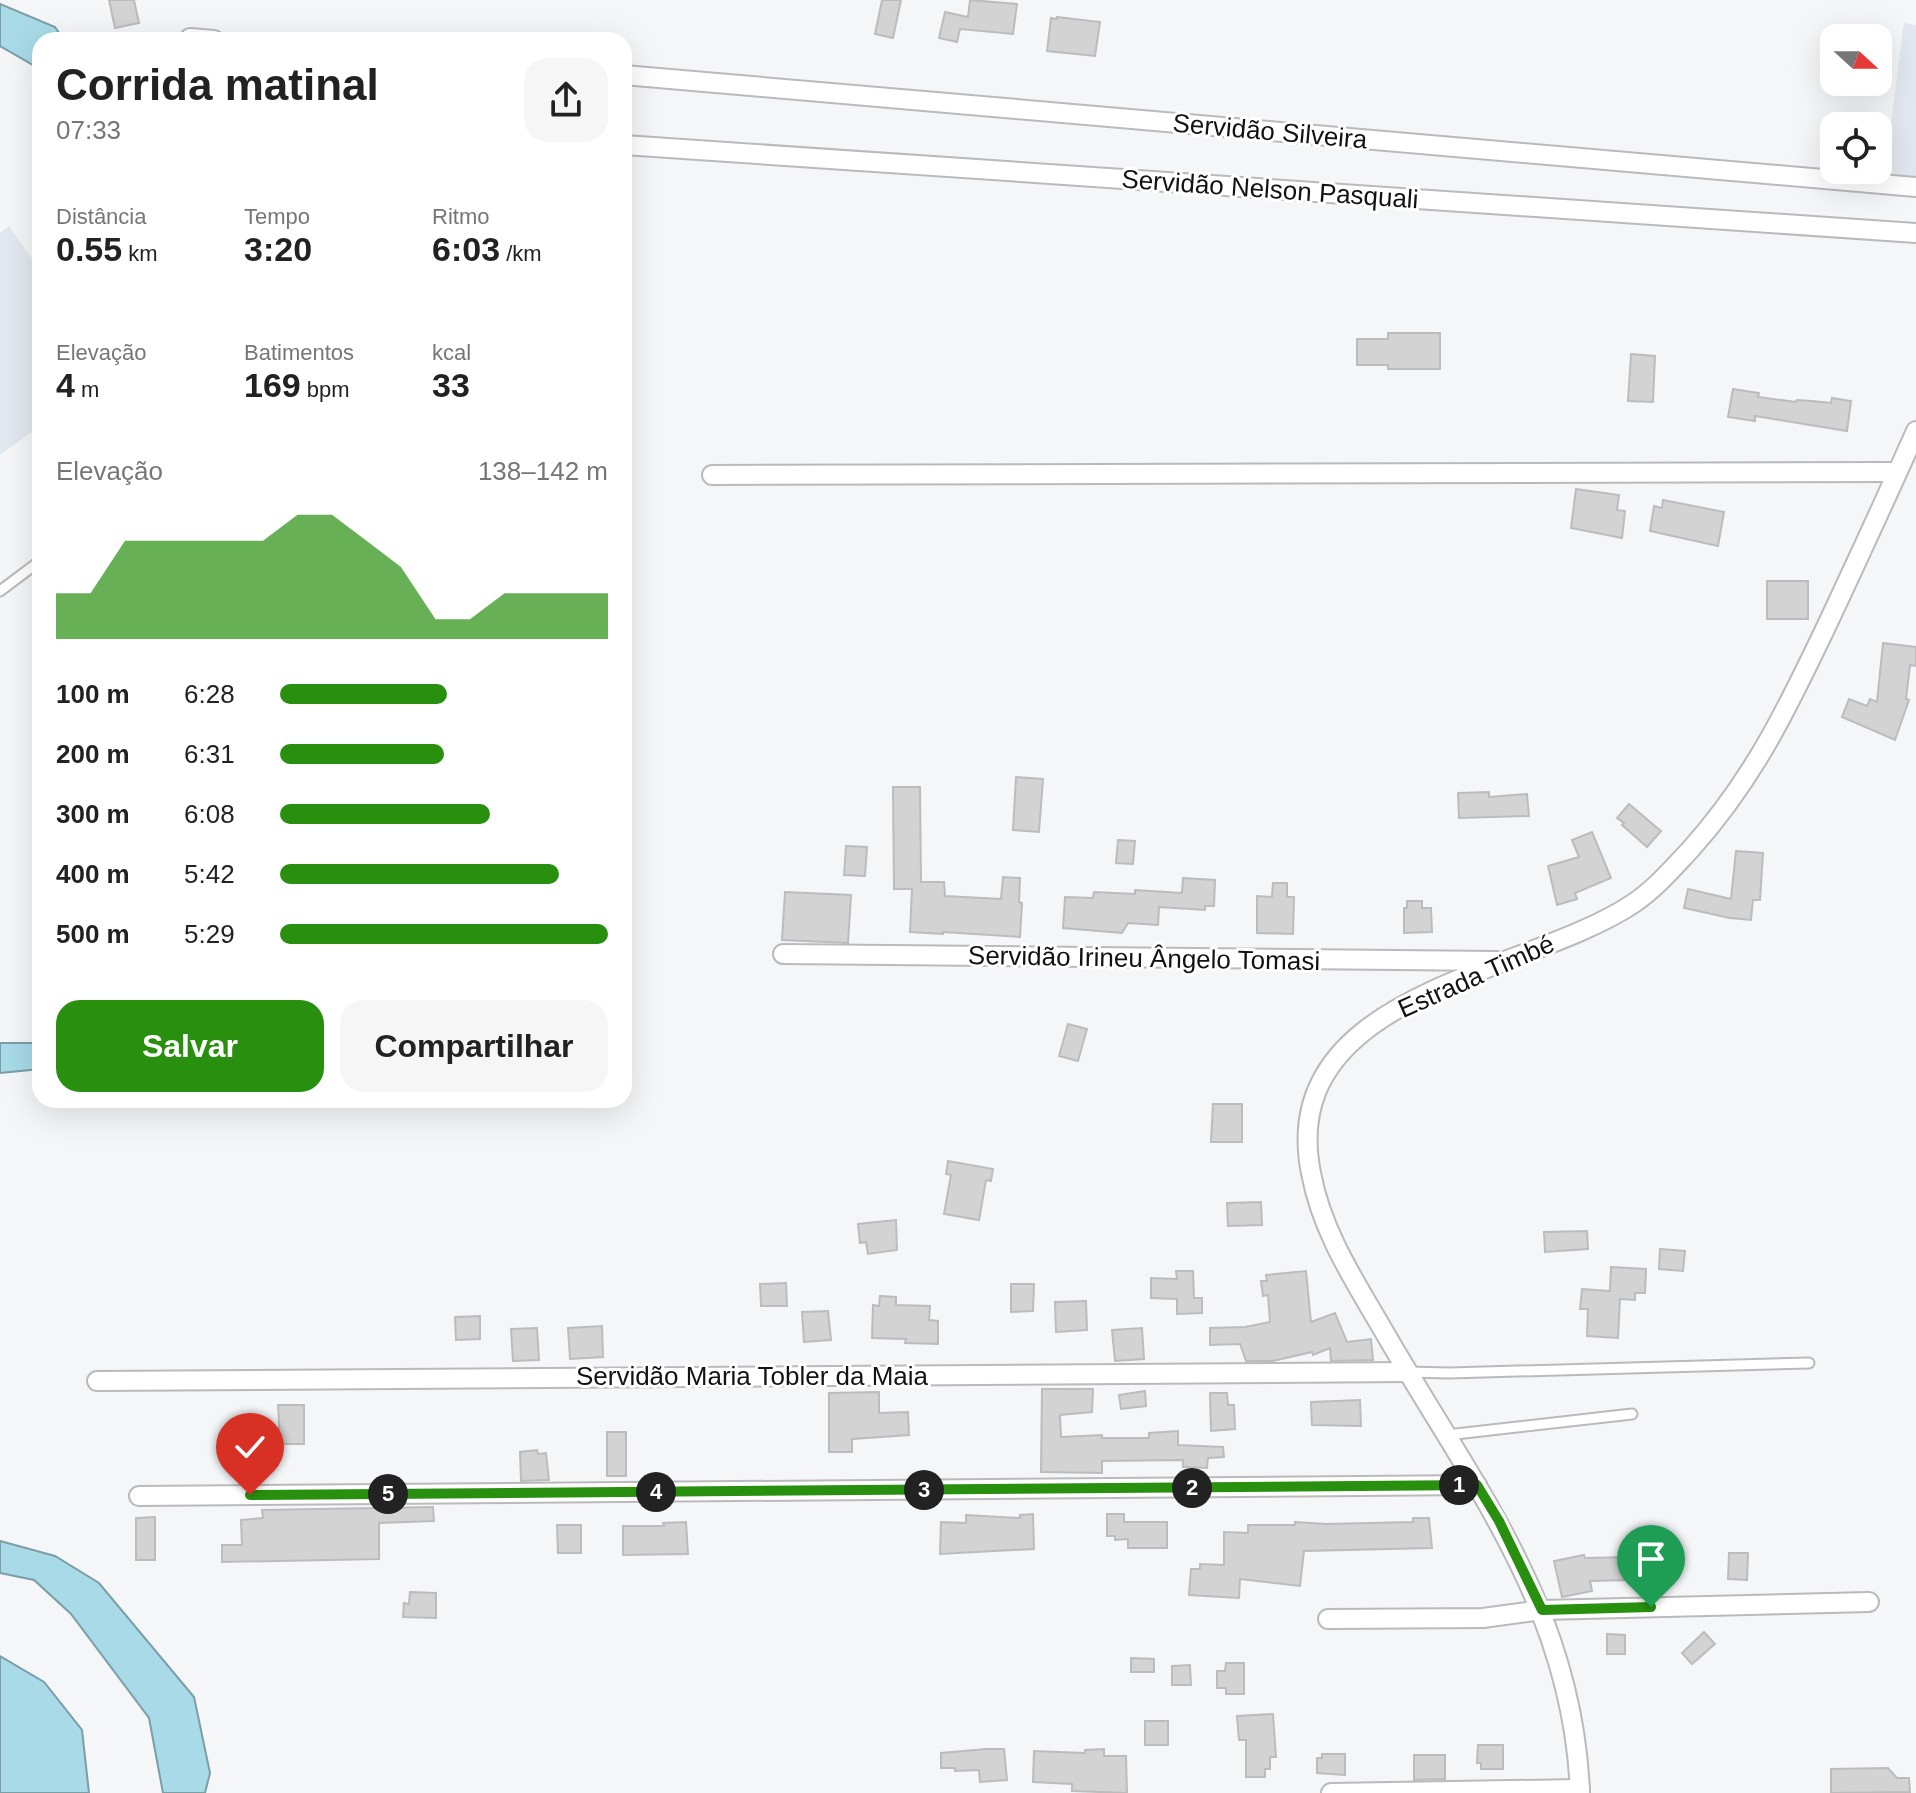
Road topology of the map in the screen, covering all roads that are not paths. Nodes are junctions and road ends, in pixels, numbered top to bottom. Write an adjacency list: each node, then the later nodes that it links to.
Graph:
1 (632, 76): 3 (street, Servidão Silveira)
2 (632, 146): 4 (street, Servidão Nelson Pasquali)
3 (1916, 187)
4 (1916, 233)
5 (1916, 431): 6 (street, Estrada Timbé)
6 (1897, 472): 7 (street); 11 (street, Estrada Timbé)
7 (712, 475)
8 (32, 567): 9 (lane)
9 (0, 591)
10 (783, 954): 11 (street, Servidão Irineu Ângelo Tomasi)
11 (1505, 961): 13 (street, Estrada Timbé)
12 (1809, 1363): 13 (lane)
13 (1407, 1372): 14 (street, Servidão Maria Tobler da Maia); 16 (street, Estrada Timbé)
14 (97, 1381)
15 (1632, 1414): 16 (lane)
16 (1447, 1435): 17 (street, Estrada Timbé)
17 (1477, 1485): 18 (street); 20 (street, Estrada Timbé)
18 (139, 1496)
19 (1869, 1602): 20 (street)
20 (1542, 1610): 21 (street); 22 (street, Estrada Timbé)
21 (1328, 1619)
22 (1580, 1791): 23 (street)
23 (1331, 1793)

